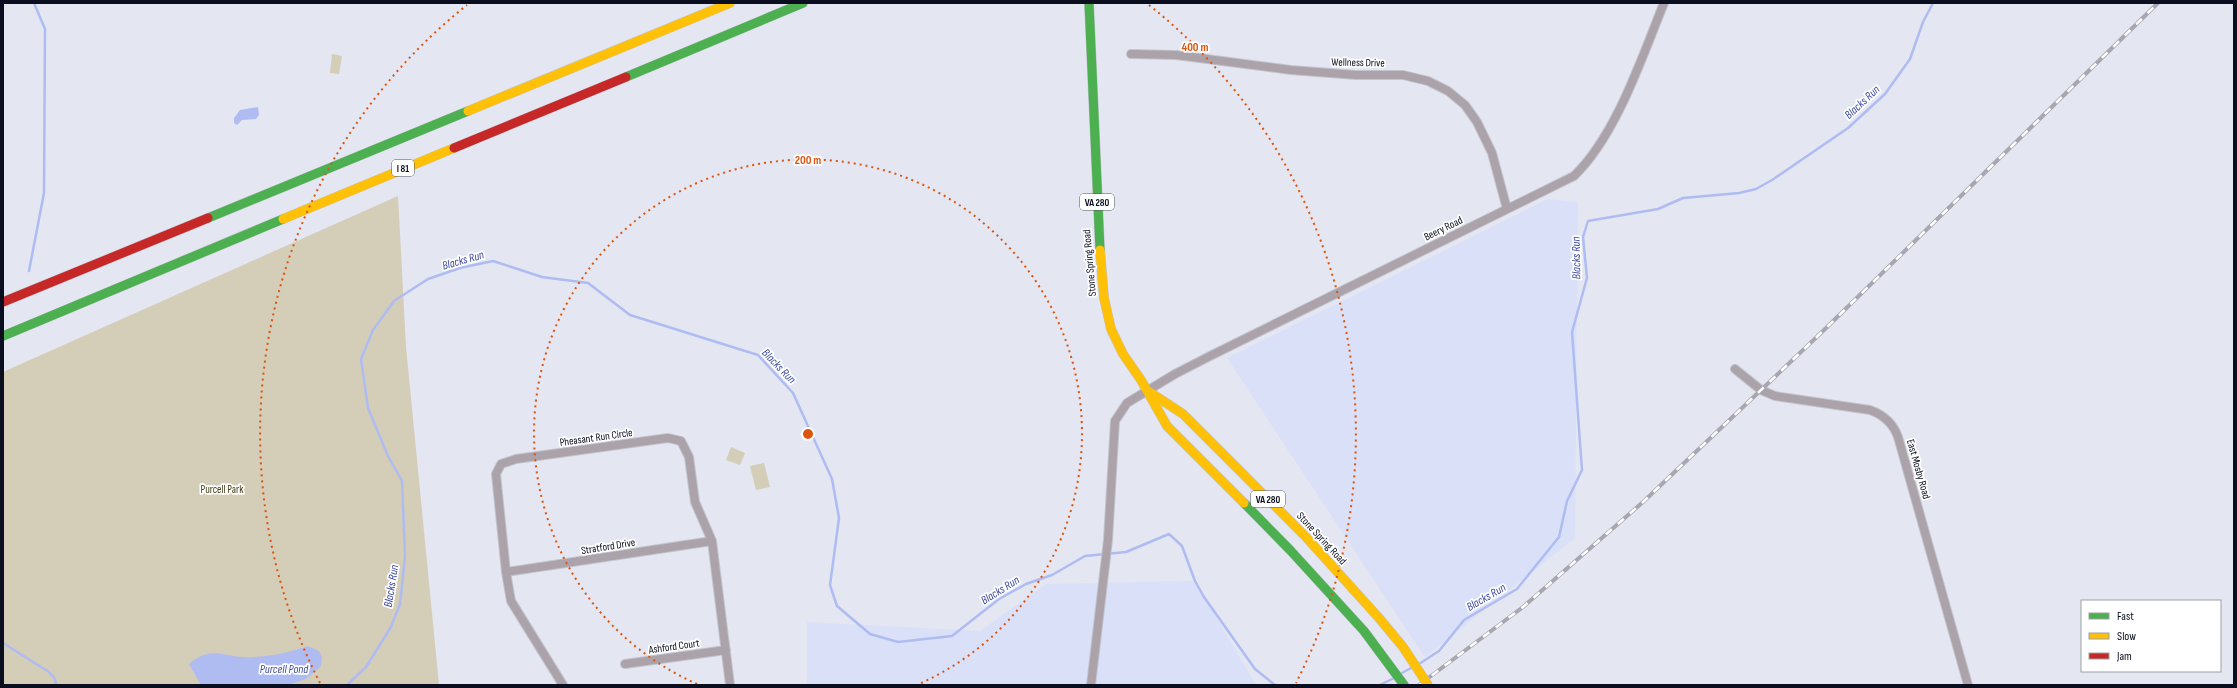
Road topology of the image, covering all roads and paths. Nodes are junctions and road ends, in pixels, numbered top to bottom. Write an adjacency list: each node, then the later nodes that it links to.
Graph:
1 (730, 3): 7 (main road, I 81)
2 (803, 3): 8 (main road, I 81)
3 (1089, 3): 10 (main road, Stone Spring Road / VA 280)
4 (1664, 3): 6 (street, Beery Road)
5 (1131, 54): 6 (street, Wellness Drive)
6 (1507, 209): 10 (street, Beery Road)
7 (3, 302)
8 (3, 336)
9 (1734, 369): 20 (street, East Mosby Road)
10 (1147, 390): 17 (street); 18 (main road, Stone Spring Road / VA 280); 19 (main road, Stone Spring Road / VA 280, bridge)
11 (712, 541): 12 (street, Stratford Drive); 12 (street, Pheasant Run Circle); 13 (street, Pheasant Run Circle)
12 (506, 572): 15 (street, Pheasant Run Circle)
13 (726, 650): 14 (street, Ashford Court); 16 (street, Pheasant Run Circle)
14 (625, 664)
15 (563, 685)
16 (730, 685)
17 (1091, 685)
18 (1404, 685)
19 (1428, 685)
20 (1968, 685)

